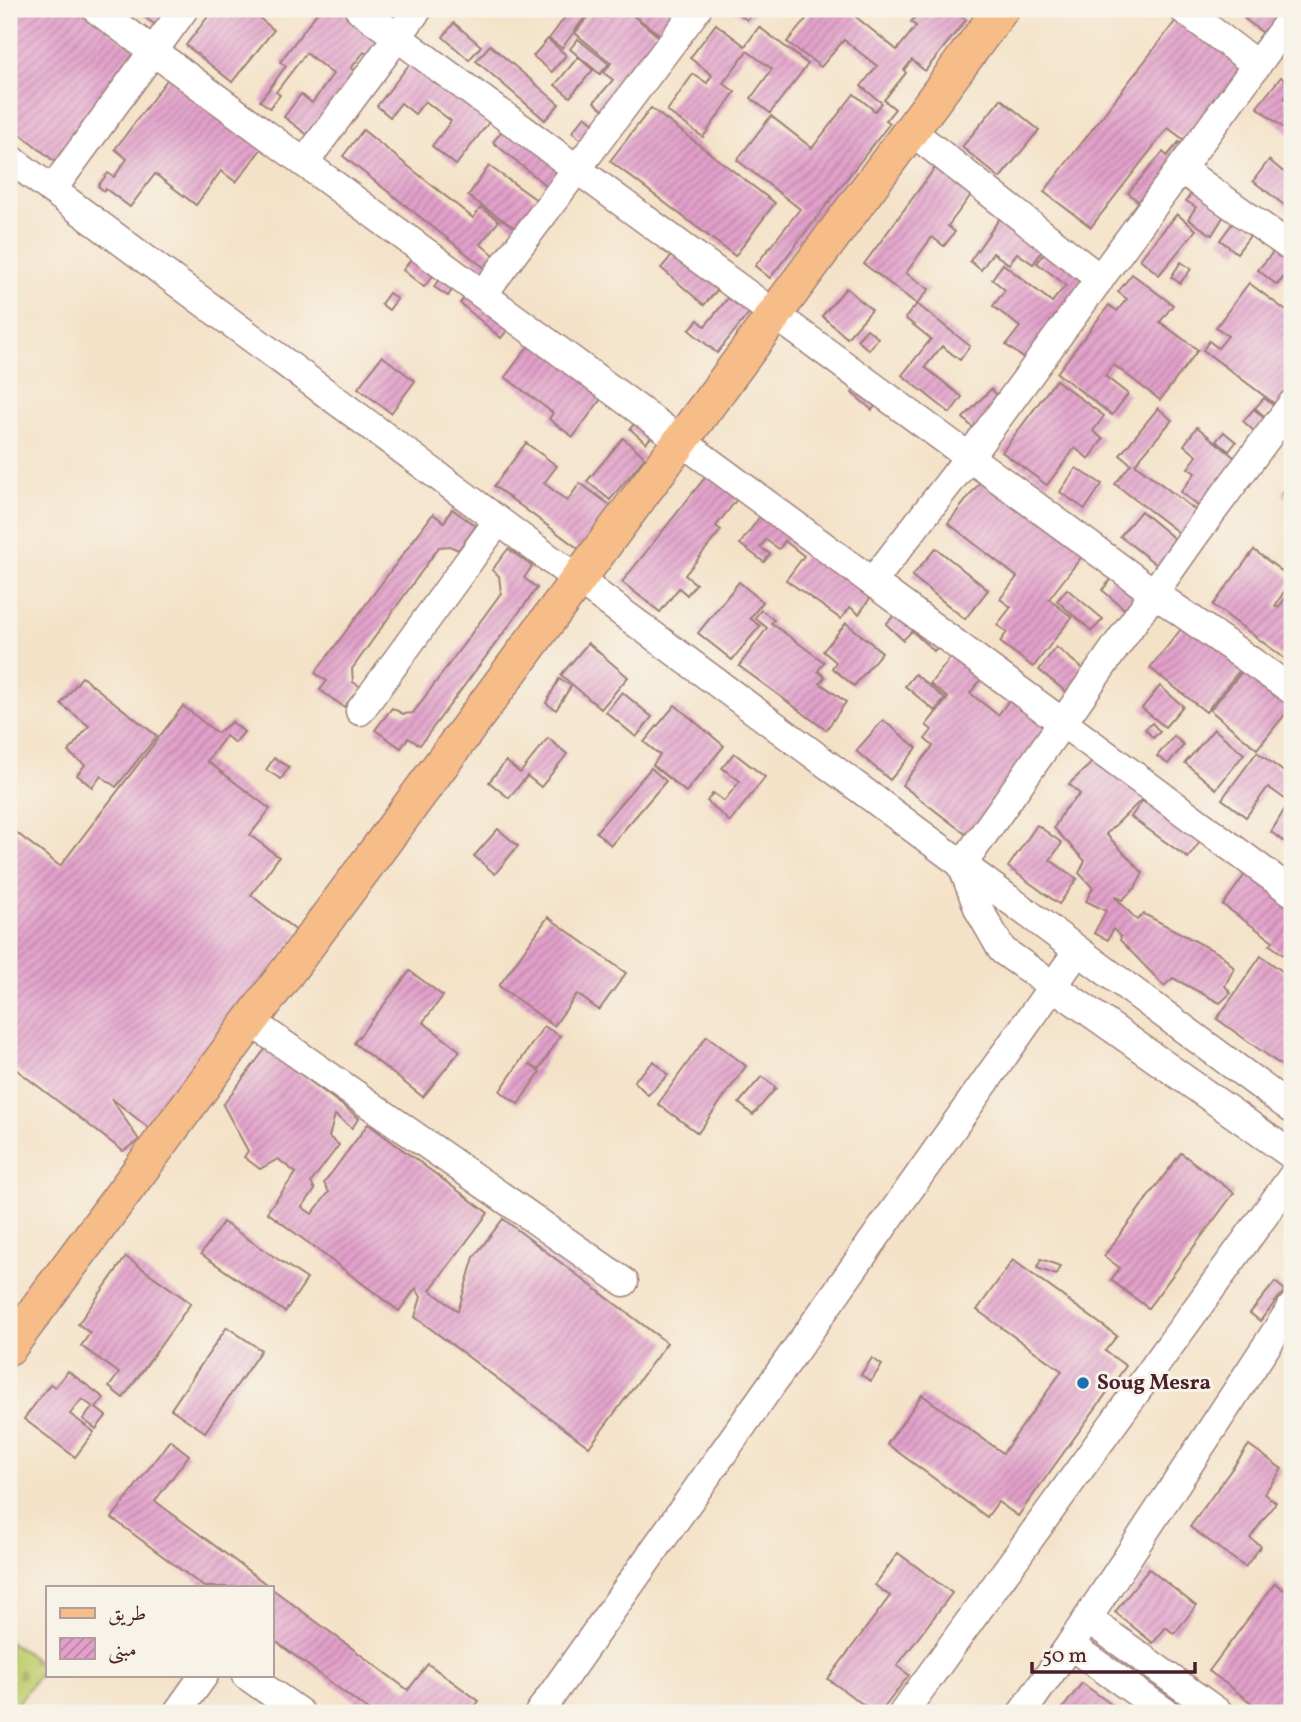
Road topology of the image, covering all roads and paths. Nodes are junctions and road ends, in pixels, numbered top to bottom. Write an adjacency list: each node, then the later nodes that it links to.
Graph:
1 (96, 9): 10 (street)
2 (184, 9): 10 (street)
3 (359, 9): 9 (street)
4 (418, 9): 9 (street)
5 (696, 9): 15 (street)
6 (1184, 9): 11 (street)
7 (990, 13): 12 (main road)
8 (1292, 17): 11 (street)
9 (397, 37): 14 (street); 15 (street)
10 (153, 51): 14 (street); 17 (street)
11 (1257, 65): 16 (street)
12 (910, 130): 19 (street); 21 (main road)
13 (9, 158): 17 (street)
14 (304, 163): 20 (street)
15 (578, 169): 20 (street); 21 (street)
16 (1181, 169): 18 (street); 19 (street)
17 (52, 190): 25 (street)
18 (1292, 248)
19 (1100, 279): 24 (street)
20 (483, 295): 23 (street)
21 (775, 314): 23 (main road); 24 (street)
22 (1292, 404): 28 (street)
23 (682, 440): 26 (main road); 27 (street)
24 (970, 457): 27 (street); 28 (street)
25 (498, 521): 26 (street); 30 (street)
26 (575, 579): 32 (street); 36 (main road)
27 (873, 581): 31 (street)
28 (1154, 593): 29 (street); 31 (street)
29 (1292, 690)
30 (359, 711)
31 (1064, 721): 32 (street); 33 (street)
32 (962, 865): 34 (street); 35 (street)
33 (1292, 892)
34 (1077, 951): 35 (street); 37 (street)
35 (1051, 986): 38 (street); 49 (street)
36 (250, 1021): 40 (street); 42 (main road)
37 (1292, 1109)
38 (1292, 1155)
39 (1292, 1177): 50 (street)
40 (624, 1282)
41 (1292, 1307): 43 (street)
42 (9, 1347)
43 (1088, 1619): 44 (street); 53 (street)
44 (1070, 1645): 51 (street); 52 (street)
45 (203, 1676): 47 (street)
46 (247, 1676): 48 (street)
47 (177, 1713)
48 (300, 1713)
49 (540, 1713)
50 (903, 1713)
51 (1021, 1713)
52 (1166, 1713)
53 (1219, 1713)

